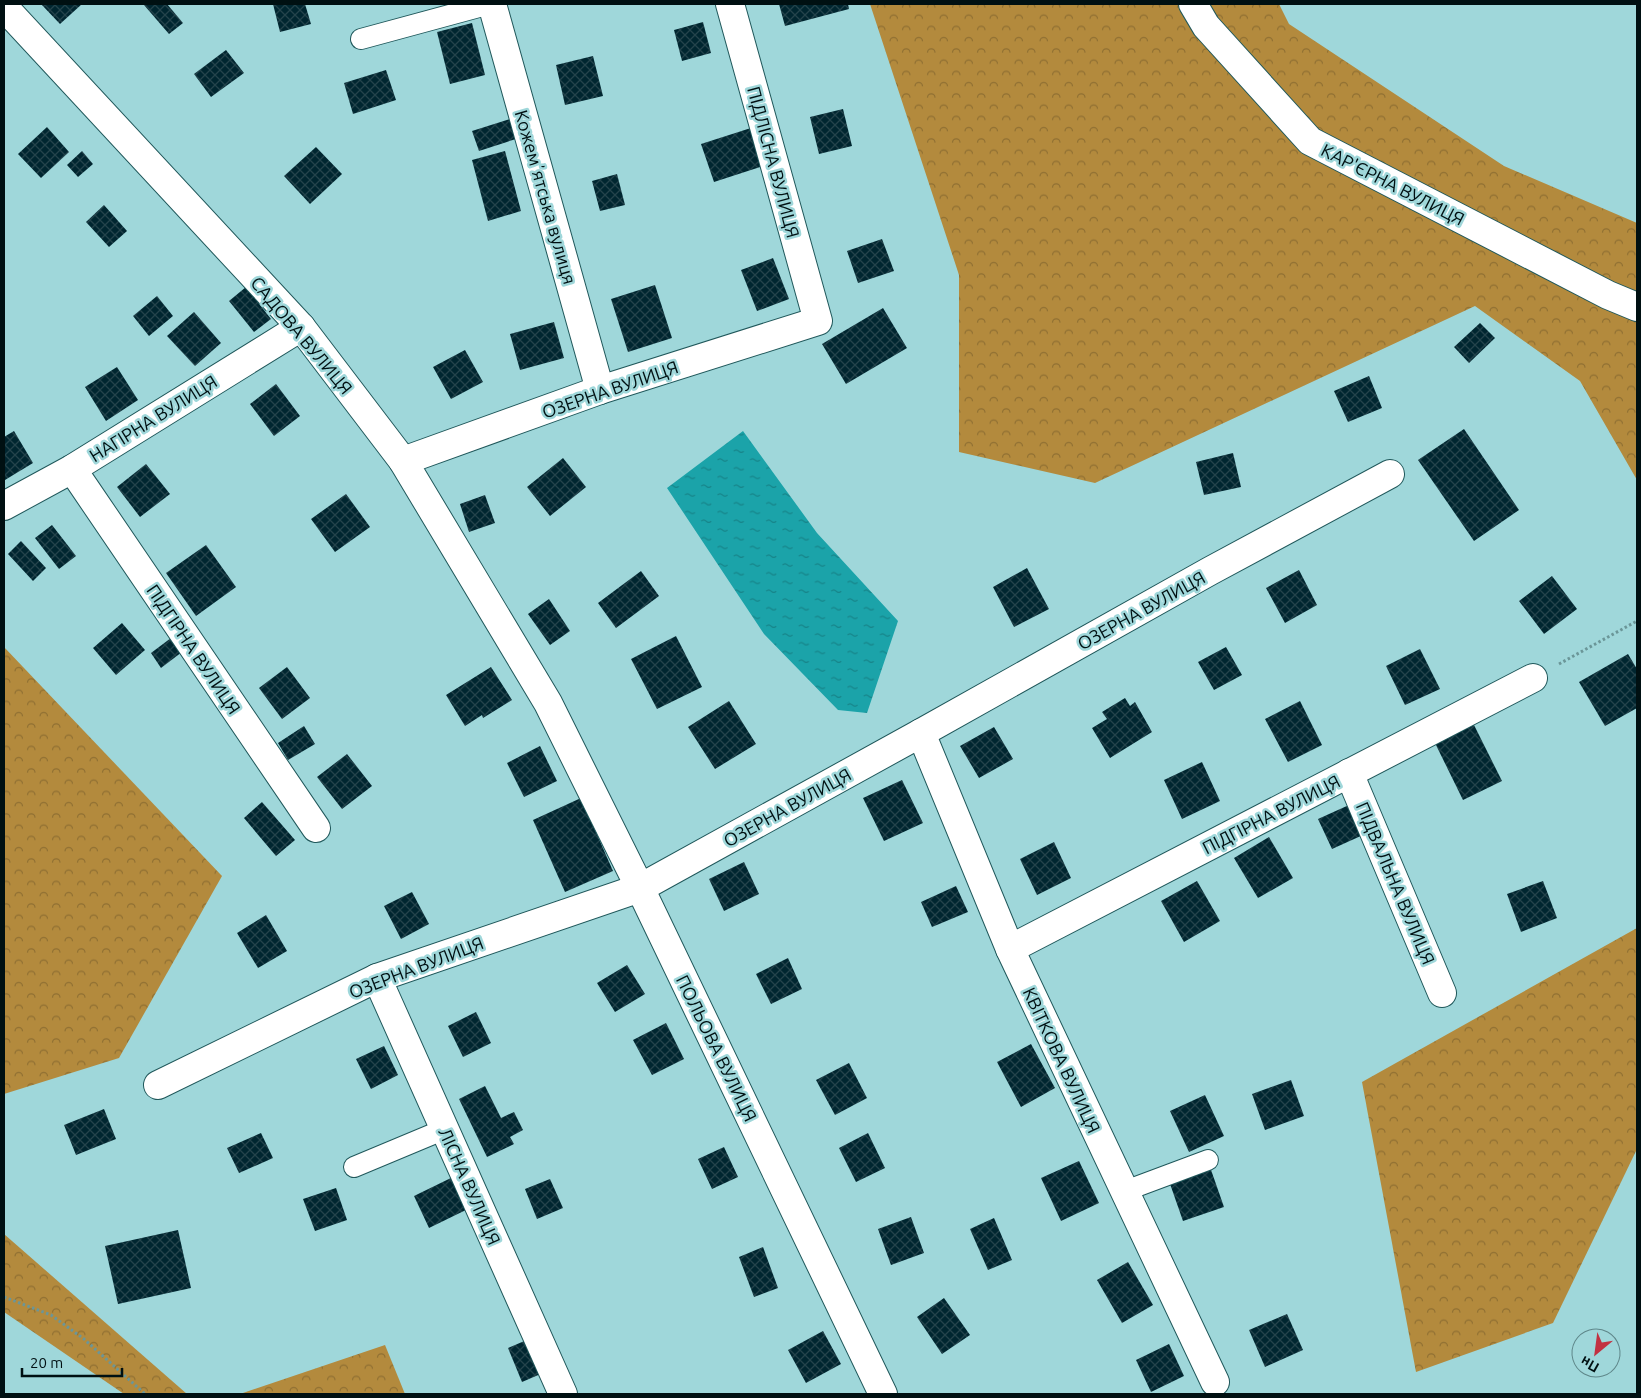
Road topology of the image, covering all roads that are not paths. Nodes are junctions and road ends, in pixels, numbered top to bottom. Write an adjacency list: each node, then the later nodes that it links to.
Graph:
1 (491, 4): 5 (lane); 9 (street, Кожемʼятська вулиця)
2 (730, 4): 7 (street, ПІДЛІСНА ВУЛИЦЯ)
3 (1193, 4): 6 (street, КАР'ЄРНА ВУЛИЦЯ)
4 (4, 7): 8 (street, САДОВА ВУЛИЦЯ)
5 (361, 39)
6 (1637, 308)
7 (818, 321): 9 (street, ОЗЕРНА ВУЛИЦЯ)
8 (300, 327): 10 (street, САДОВА ВУЛИЦЯ); 11 (street, НАГІРНА ВУЛИЦЯ)
9 (600, 390): 10 (street, ОЗЕРНА ВУЛИЦЯ)
10 (403, 461): 15 (street, САДОВА ВУЛИЦЯ)
11 (72, 469): 13 (street, НАГІРНА ВУЛИЦЯ); 18 (street, ПІДГІРНА ВУЛИЦЯ)
12 (1390, 474): 16 (street, ОЗЕРНА ВУЛИЦЯ)
13 (4, 506)
14 (1533, 678): 17 (street, ПІДГІРНА ВУЛИЦЯ)
15 (548, 703): 19 (street, ПОЛЬОВА ВУЛИЦЯ)
16 (921, 733): 19 (street, ОЗЕРНА ВУЛИЦЯ); 20 (street, КВІТКОВА ВУЛИЦЯ)
17 (1349, 773): 20 (street, ПІДГІРНА ВУЛИЦЯ); 22 (street, ПІДВАЛЬНА ВУЛИЦЯ)
18 (316, 828)
19 (640, 888): 21 (street, ОЗЕРНА ВУЛИЦЯ); 30 (street, ПОЛЬОВА ВУЛИЦЯ)
20 (1010, 949): 27 (street, КВІТКОВА ВУЛИЦЯ)
21 (377, 978): 23 (street, ОЗЕРНА ВУЛИЦЯ); 24 (street, ЛІСНА ВУЛИЦЯ)
22 (1442, 993)
23 (158, 1085)
24 (445, 1129): 26 (lane); 29 (street, ЛІСНА ВУЛИЦЯ)
25 (1208, 1160): 27 (lane)
26 (354, 1168)
27 (1125, 1191): 28 (street, КВІТКОВА ВУЛИЦЯ)
28 (1215, 1382)
29 (563, 1394)
30 (883, 1394)

